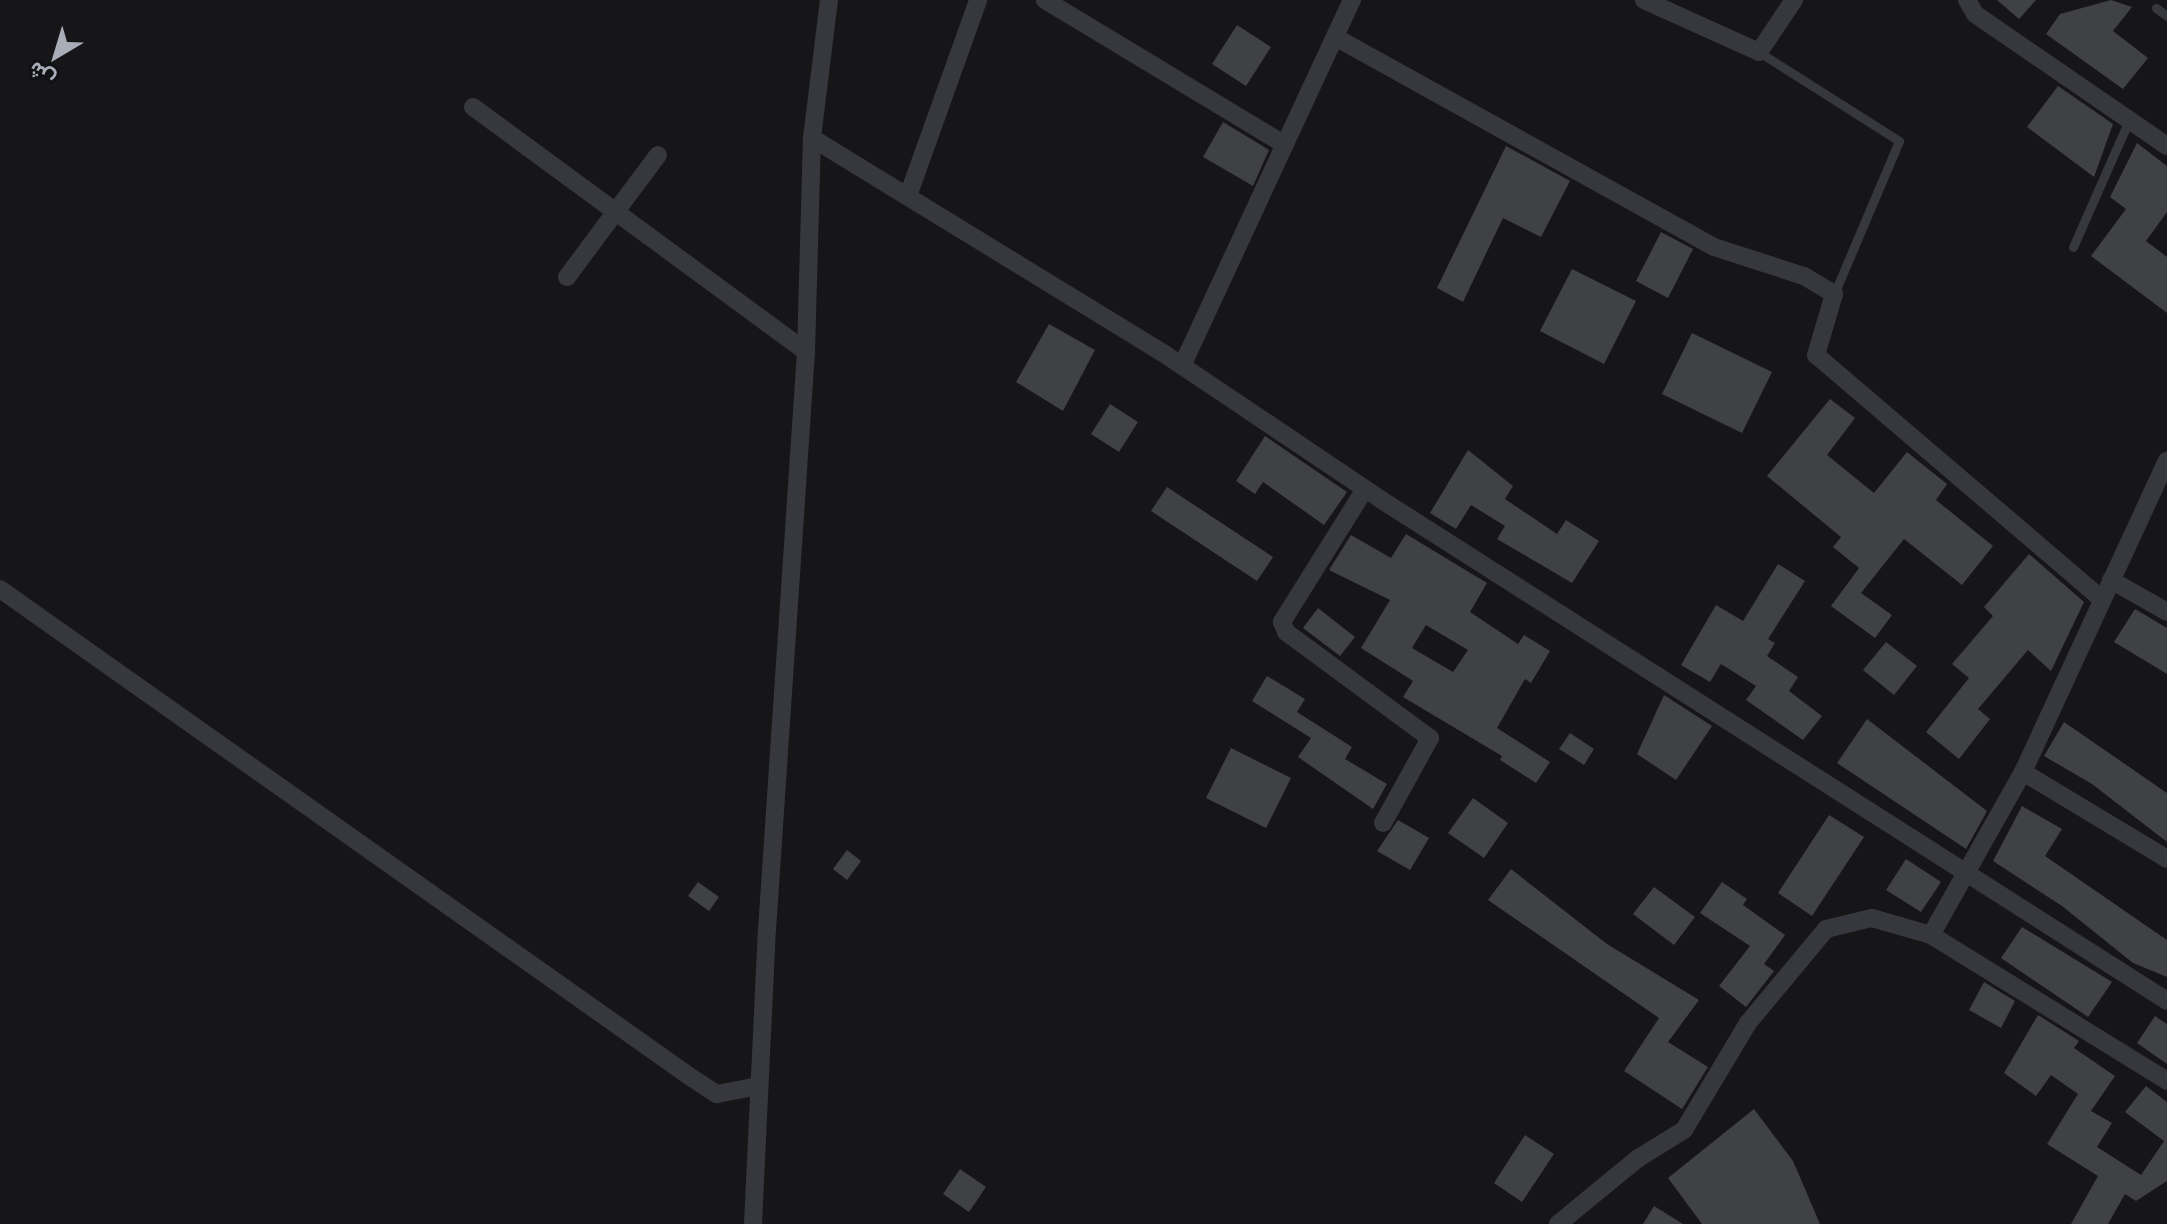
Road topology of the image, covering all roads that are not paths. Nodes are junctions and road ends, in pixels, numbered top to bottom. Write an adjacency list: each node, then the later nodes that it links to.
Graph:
1 (829, 0): 14 (street)
2 (978, 0): 18 (street)
3 (1045, 0): 15 (street)
4 (1352, 0): 10 (street)
5 (1644, 0): 11 (street)
6 (1794, 0): 11 (street)
7 (1967, 0): 13 (street)
8 (2156, 8): 9 (lane)
9 (2167, 16)
10 (1335, 37): 15 (street); 22 (street)
11 (1759, 52): 22 (lane)
12 (473, 107): 19 (street)
13 (2129, 120): 16 (street); 20 (lane)
14 (812, 138): 18 (street); 23 (street)
15 (1285, 145): 24 (street)
16 (2167, 146)
17 (658, 155): 19 (street)
18 (908, 196): 24 (street)
19 (616, 212): 21 (street); 23 (street)
20 (2073, 247)
21 (567, 277)
22 (1834, 294): 29 (street)
23 (806, 352): 38 (street)
24 (1182, 366): 26 (street)
25 (2167, 461): 27 (street)
26 (1365, 489): 32 (street); 34 (street)
27 (2111, 580): 29 (street); 30 (street)
28 (0, 589): 38 (street)
29 (2101, 598): 31 (street)
30 (2167, 612)
31 (2023, 772): 33 (street); 34 (street)
32 (1383, 823)
33 (2167, 859)
34 (1966, 869): 35 (street); 36 (street)
35 (1931, 935): 37 (street); 40 (street)
36 (2167, 1001)
37 (2167, 1081)
38 (759, 1086): 39 (street)
39 (753, 1224)
40 (1558, 1224)

